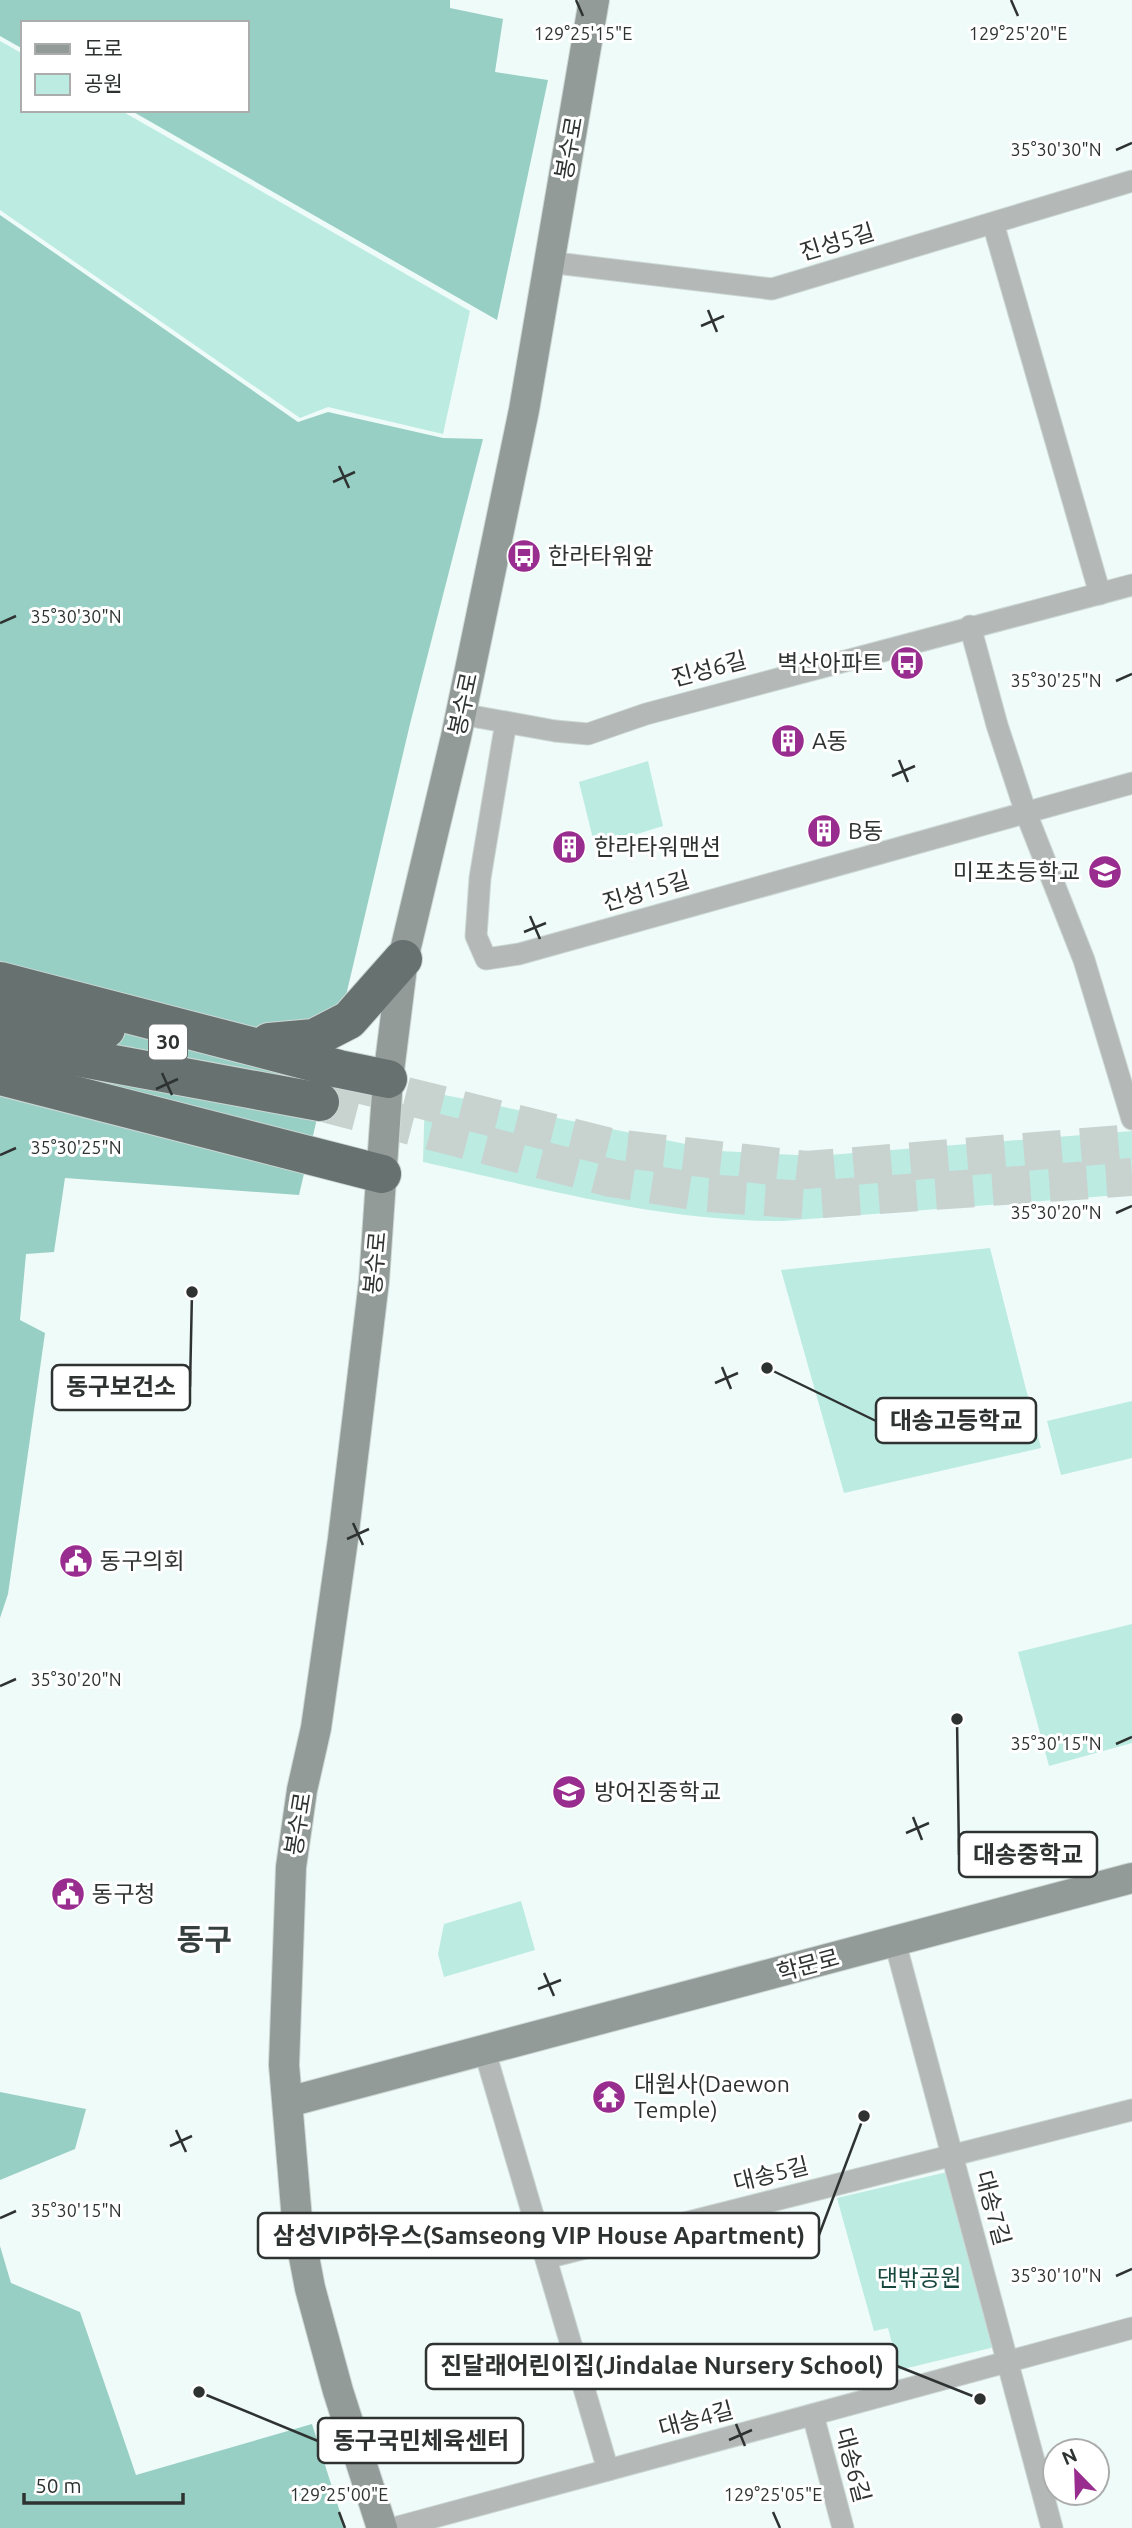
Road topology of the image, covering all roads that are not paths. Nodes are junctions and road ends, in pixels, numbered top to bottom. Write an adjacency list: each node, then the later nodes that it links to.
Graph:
1 (594, 0): 4 (main road, 봉수로)
2 (1132, 181): 3 (street, 진성5길)
3 (993, 223): 4 (street, 진성5길); 6 (street)
4 (548, 262): 8 (main road, 봉수로)
5 (1132, 585): 6 (street, 진성6길)
6 (1100, 594): 7 (street, 진성6길)
7 (970, 626): 9 (street, 진성6길); 11 (street)
8 (461, 714): 9 (street, 진성6길); 12 (main road, 봉수로)
9 (506, 722): 11 (street, 진성15길)
10 (1132, 783): 11 (street, 진성15길)
11 (1026, 813): 19 (street)
12 (403, 958): 16 (highway); 18 (main road, 봉수로)
13 (0, 981): 16 (highway)
14 (0, 1013): 15 (highway, 30)
15 (0, 1043)
16 (249, 1043): 18 (highway)
17 (0, 1076): 20 (highway)
18 (388, 1079): 20 (main road, 봉수로)
19 (1132, 1119)
20 (382, 1174): 24 (main road, 봉수로)
21 (1132, 1878): 22 (main road, 학문로)
22 (895, 1941): 23 (main road, 학문로); 26 (street, 대송7길)
23 (485, 2052): 24 (main road, 학문로); 27 (street)
24 (288, 2102): 32 (main road, 봉수로)
25 (1132, 2110): 26 (street, 대송5길)
26 (952, 2156): 27 (street, 대송5길); 29 (street, 대송7길)
27 (546, 2258): 31 (street)
28 (1132, 2328): 29 (street, 대송4길)
29 (1007, 2362): 30 (street, 대송4길); 35 (street, 대송7길)
30 (813, 2415): 31 (street, 대송4길); 34 (street, 대송6길)
31 (608, 2470): 33 (street, 대송4길)
32 (382, 2528)
33 (394, 2528)
34 (843, 2528)
35 (1052, 2528)

